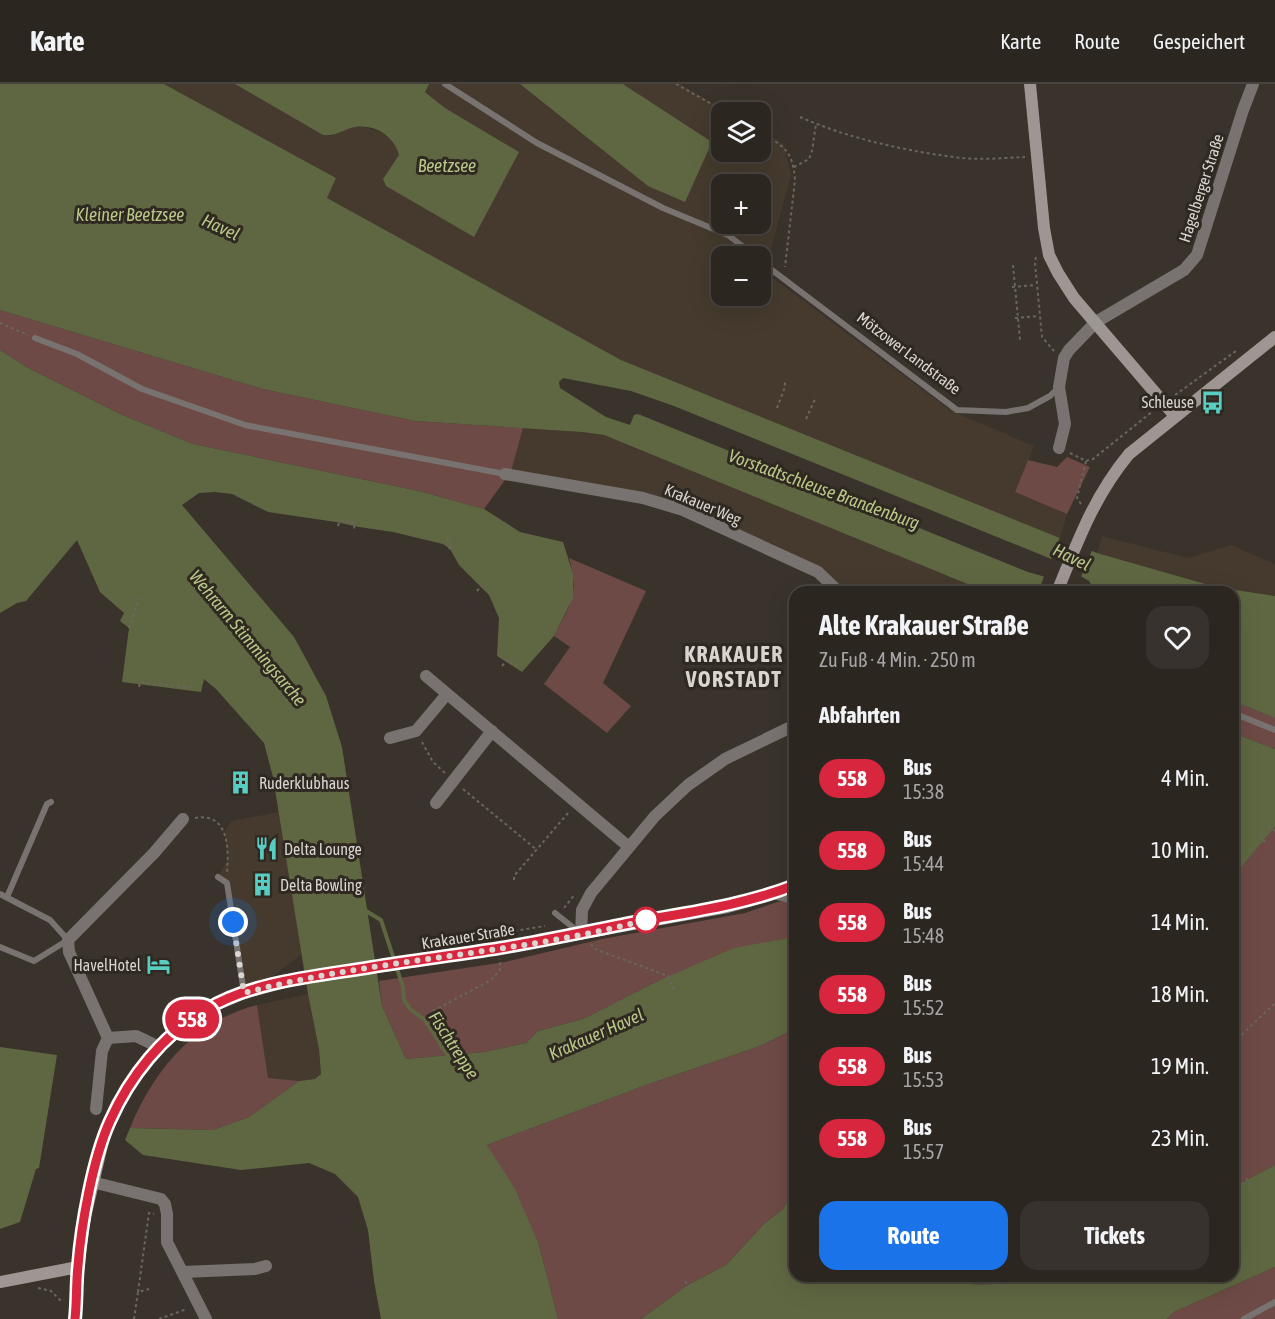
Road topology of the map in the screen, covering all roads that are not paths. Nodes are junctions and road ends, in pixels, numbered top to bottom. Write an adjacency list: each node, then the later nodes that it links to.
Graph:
1 (445, 84): 4 (lane)
2 (1030, 84): 6 (main road)
3 (1253, 84): 6 (street, Hagelberger Straße)
4 (742, 246)
5 (771, 270): 9 (lane, Mötzower Landstraße)
6 (1096, 322): 9 (street); 10 (main road)
7 (1275, 337): 10 (main road)
8 (36, 338): 12 (lane)
9 (1059, 387): 11 (street)
10 (1175, 416): 14 (main road)
11 (1059, 448)
12 (505, 474): 13 (street, Krakauer Weg)
13 (833, 586)
14 (1059, 586)
15 (426, 676): 16 (street)
16 (447, 694): 20 (street); 21 (street)
17 (1239, 715): 19 (lane)
18 (789, 728): 25 (street)
19 (1275, 730)
20 (492, 732): 23 (street); 25 (street)
21 (390, 738)
22 (51, 802): 30 (lane)
23 (436, 803)
24 (183, 819): 34 (street)
25 (629, 847): 33 (street)
26 (218, 877): 36 (lane)
27 (789, 888): 29 (main road, Krakauer Straße)
28 (0, 894): 30 (lane)
29 (770, 896): 31 (lane); 33 (main road, Krakauer Straße)
30 (7, 897): 34 (lane)
31 (789, 901)
32 (555, 913): 33 (lane)
33 (580, 934): 36 (main road, Krakauer Straße)
34 (68, 940): 35 (lane); 37 (street)
35 (0, 947)
36 (244, 993): 38 (main road, Krakauer Straße)
37 (108, 1038): 38 (street); 39 (street)
38 (159, 1047): 40 (main road, Krakauer Straße)
39 (96, 1109)
40 (92, 1182): 41 (main road, Krakauer Straße); 43 (street)
41 (78, 1266): 44 (main road); 46 (main road, Krakauer Straße)
42 (266, 1266): 43 (street)
43 (183, 1272): 47 (street)
44 (0, 1282)
45 (1275, 1302): 48 (lane)
46 (75, 1319)
47 (206, 1319)
48 (1244, 1319)

